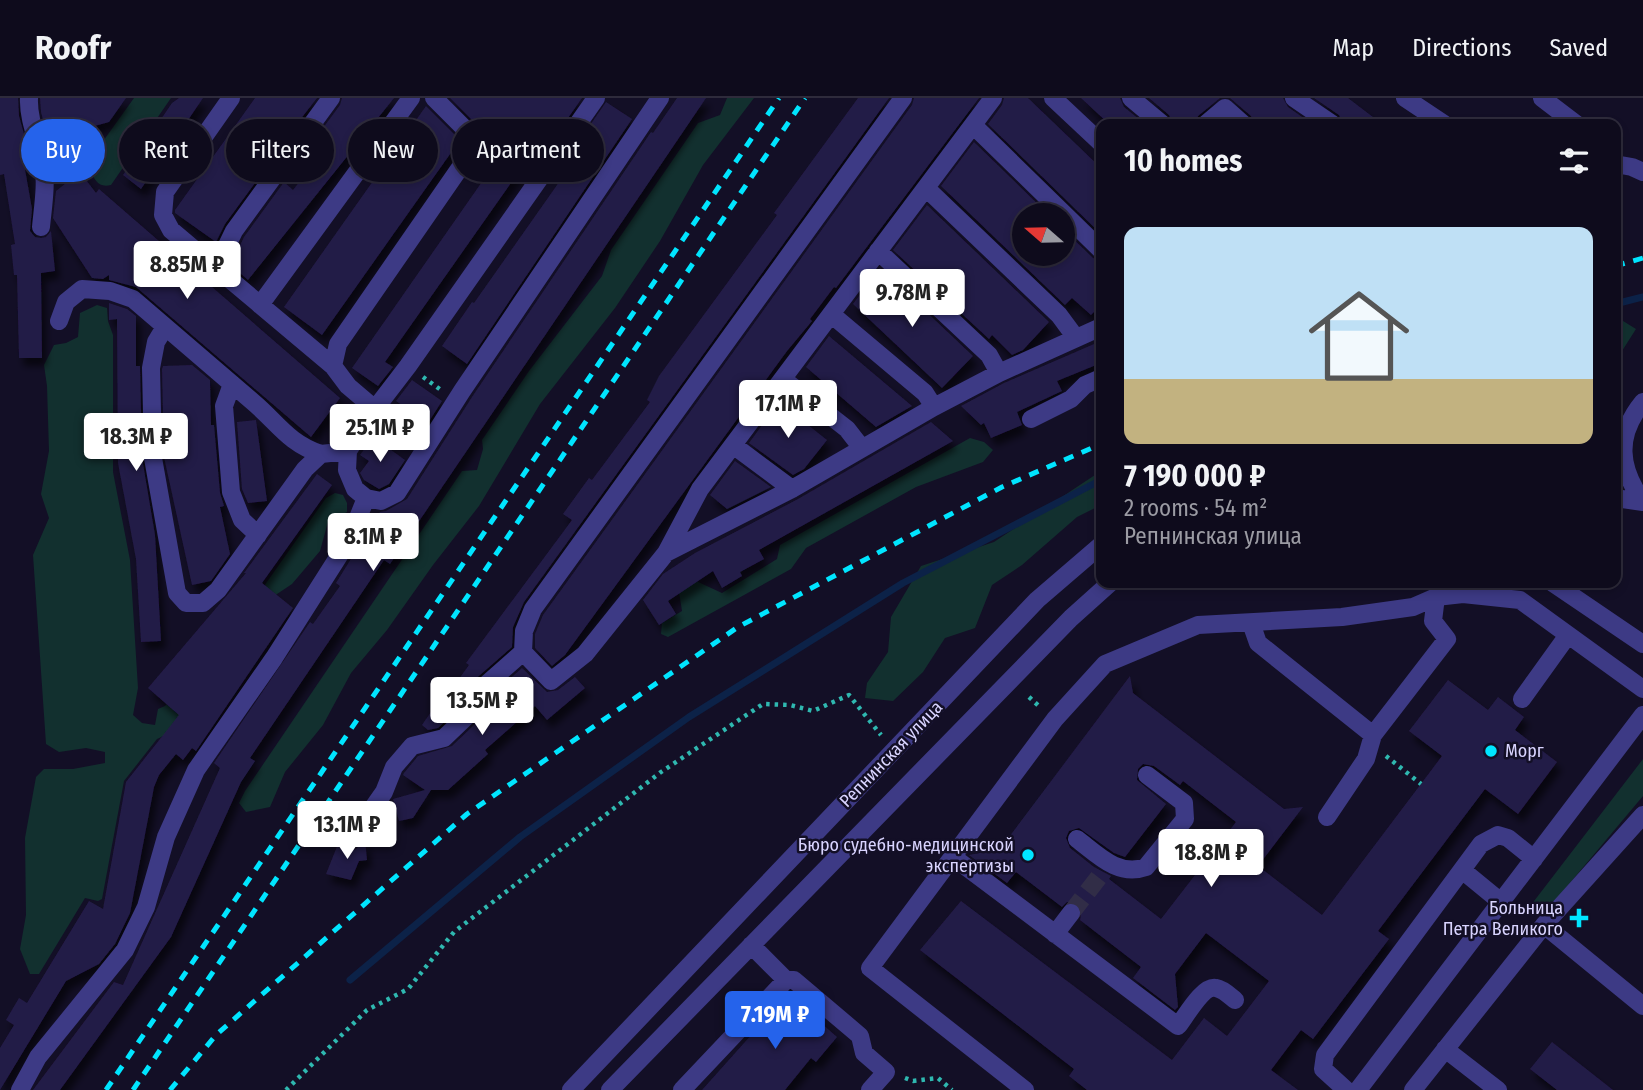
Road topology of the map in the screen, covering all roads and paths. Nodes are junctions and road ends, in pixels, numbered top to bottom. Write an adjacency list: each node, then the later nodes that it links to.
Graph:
1 (29, 98): 16 (street)
2 (230, 98): 32 (street)
3 (331, 98): 32 (street)
4 (411, 98): 33 (street)
5 (434, 98): 39 (street)
6 (596, 98): 46 (street)
7 (660, 98): 54 (street)
8 (903, 98): 67 (street)
9 (993, 98): 23 (street)
10 (1053, 98): 24 (street)
11 (1130, 98): 17 (street)
12 (1294, 98): 20 (street)
13 (1405, 98): 21 (street)
14 (1542, 98): 22 (street)
15 (1227, 103): 18 (street); 19 (street)
16 (30, 119)
17 (1156, 119)
18 (1211, 119)
19 (1239, 119)
20 (1325, 119)
21 (1436, 119)
22 (1569, 119)
23 (973, 125): 28 (street); 30 (street)
24 (1096, 138)
25 (1621, 165): 26 (street)
26 (1643, 173)
27 (44, 182): 29 (street)
28 (926, 188): 31 (street); 38 (street)
29 (41, 227)
30 (1096, 245)
31 (878, 251): 34 (street); 40 (street)
32 (216, 268): 33 (street)
33 (260, 305): 39 (street)
34 (831, 314): 41 (street); 45 (street)
35 (59, 321): 36 (street)
36 (165, 327): 43 (street); 57 (street)
37 (1096, 329): 38 (street)
38 (1076, 338): 40 (street)
39 (333, 366): 46 (street)
40 (999, 373): 45 (street)
41 (783, 379): 49 (street); 50 (street)
42 (1096, 380): 48 (street)
43 (232, 384): 52 (street); 57 (street)
44 (1640, 406): 47 (street); 56 (street)
45 (934, 407): 50 (street)
46 (374, 409): 51 (street)
47 (1621, 415)
48 (1031, 419)
49 (733, 445): 53 (street); 59 (street)
50 (861, 447): 53 (street)
51 (348, 451): 52 (street); 54 (street)
52 (321, 454): 57 (street)
53 (792, 489): 59 (street)
54 (366, 498): 92 (street)
55 (1621, 499): 56 (street)
56 (1643, 502)
57 (258, 535)
58 (1096, 549): 94 (street, Репнинская улица)
59 (666, 553): 67 (street)
60 (1104, 588): 86 (street, Репнинская улица)
61 (1445, 588): 63 (street)
62 (1560, 588): 66 (street)
63 (1436, 597): 64 (street); 65 (street); 72 (street)
64 (1251, 623): 72 (street); 79 (street)
65 (1568, 635): 68 (street); 69 (street)
66 (1643, 644)
67 (523, 652): 77 (street)
68 (1643, 689)
69 (1522, 699)
70 (1643, 715): 80 (street)
71 (881, 735): 93 (path)
72 (1372, 740): 74 (path); 75 (street)
73 (1147, 775): 78 (street)
74 (1421, 784)
75 (1327, 817)
76 (1640, 826): 84 (street)
77 (351, 839)
78 (1077, 839)
79 (953, 857): 85 (street); 99 (street)
80 (1534, 859): 81 (street); 82 (street)
81 (1462, 870): 82 (street); 100 (street)
82 (1501, 902): 101 (street)
83 (1070, 913): 85 (street)
84 (1544, 925): 89 (street); 90 (street)
85 (1055, 934): 88 (street)
86 (751, 945): 87 (street); 95 (street, Репнинская улица)
87 (786, 980): 91 (street); 96 (street)
88 (1235, 1000)
89 (1643, 1006)
90 (1445, 1049): 102 (street); 103 (street)
91 (886, 1072): 97 (street); 98 (path)
92 (20, 1090)
93 (286, 1090)
94 (571, 1090)
95 (610, 1090)
96 (682, 1090)
97 (870, 1090)
98 (952, 1090)
99 (1025, 1090)
100 (1346, 1090)
101 (1358, 1090)
102 (1413, 1090)
103 (1498, 1090)

